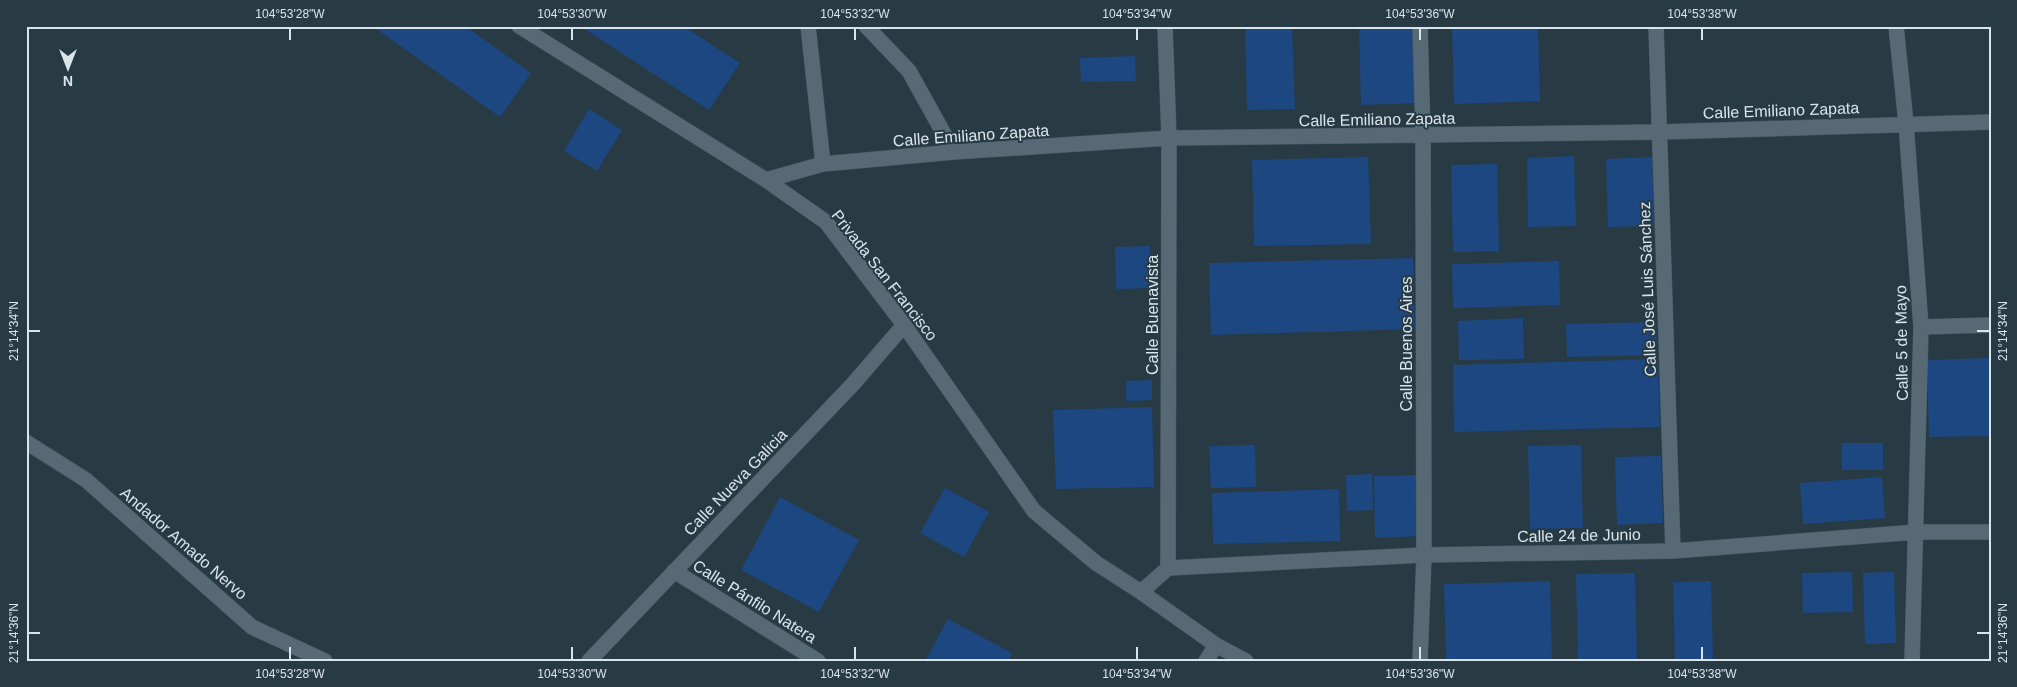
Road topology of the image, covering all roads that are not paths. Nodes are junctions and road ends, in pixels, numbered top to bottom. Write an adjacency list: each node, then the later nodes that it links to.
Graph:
1 (519, 26): 15 (street, Privada San Francisco)
2 (808, 26): 14 (street)
3 (866, 26): 13 (street)
4 (1165, 26): 12 (street, Calle Buenavista)
5 (1420, 26): 11 (street, Calle Buenos Aires)
6 (1656, 26): 10 (street, Calle José Luis Sánchez)
7 (1896, 26): 9 (street, Calle 5 de Mayo)
8 (1991, 122): 9 (street, Calle Emiliano Zapata)
9 (1906, 123): 10 (street, Calle Emiliano Zapata); 18 (street, Calle 5 de Mayo)
10 (1660, 132): 11 (street, Calle Emiliano Zapata); 22 (street, Calle José Luis Sánchez)
11 (1423, 136): 12 (street, Calle Emiliano Zapata); 23 (street, Calle Buenos Aires)
12 (1169, 138): 13 (street, Calle Emiliano Zapata); 24 (street, Calle Buenavista)
13 (954, 152): 14 (street, Calle Emiliano Zapata)
14 (823, 164): 15 (street, Calle Emiliano Zapata)
15 (766, 180): 17 (street, Privada San Francisco)
16 (1991, 325): 18 (street)
17 (904, 326): 25 (street, Calle Nueva Galicia); 26 (street, Privada San Francisco)
18 (1921, 326): 20 (street, Calle 5 de Mayo)
19 (26, 442): 28 (street, Andador Amado Nervo)
20 (1917, 532): 21 (street, Calle 24 de Junio); 22 (street, Calle 24 de Junio); 34 (street, Calle 5 de Mayo)
21 (1991, 532)
22 (1673, 551): 23 (street, Calle 24 de Junio)
23 (1424, 556): 24 (street, Calle 24 de Junio); 33 (street, Calle Buenos Aires)
24 (1168, 568): 26 (street)
25 (674, 571): 29 (street, Calle Nueva Galicia); 30 (street, Calle Pánfilo Natera)
26 (1141, 592): 27 (street, Privada San Francisco)
27 (1216, 645): 31 (street); 32 (street, Privada San Francisco)
28 (325, 661)
29 (589, 661)
30 (818, 661)
31 (1206, 661)
32 (1246, 661)
33 (1420, 661)
34 (1912, 661)

